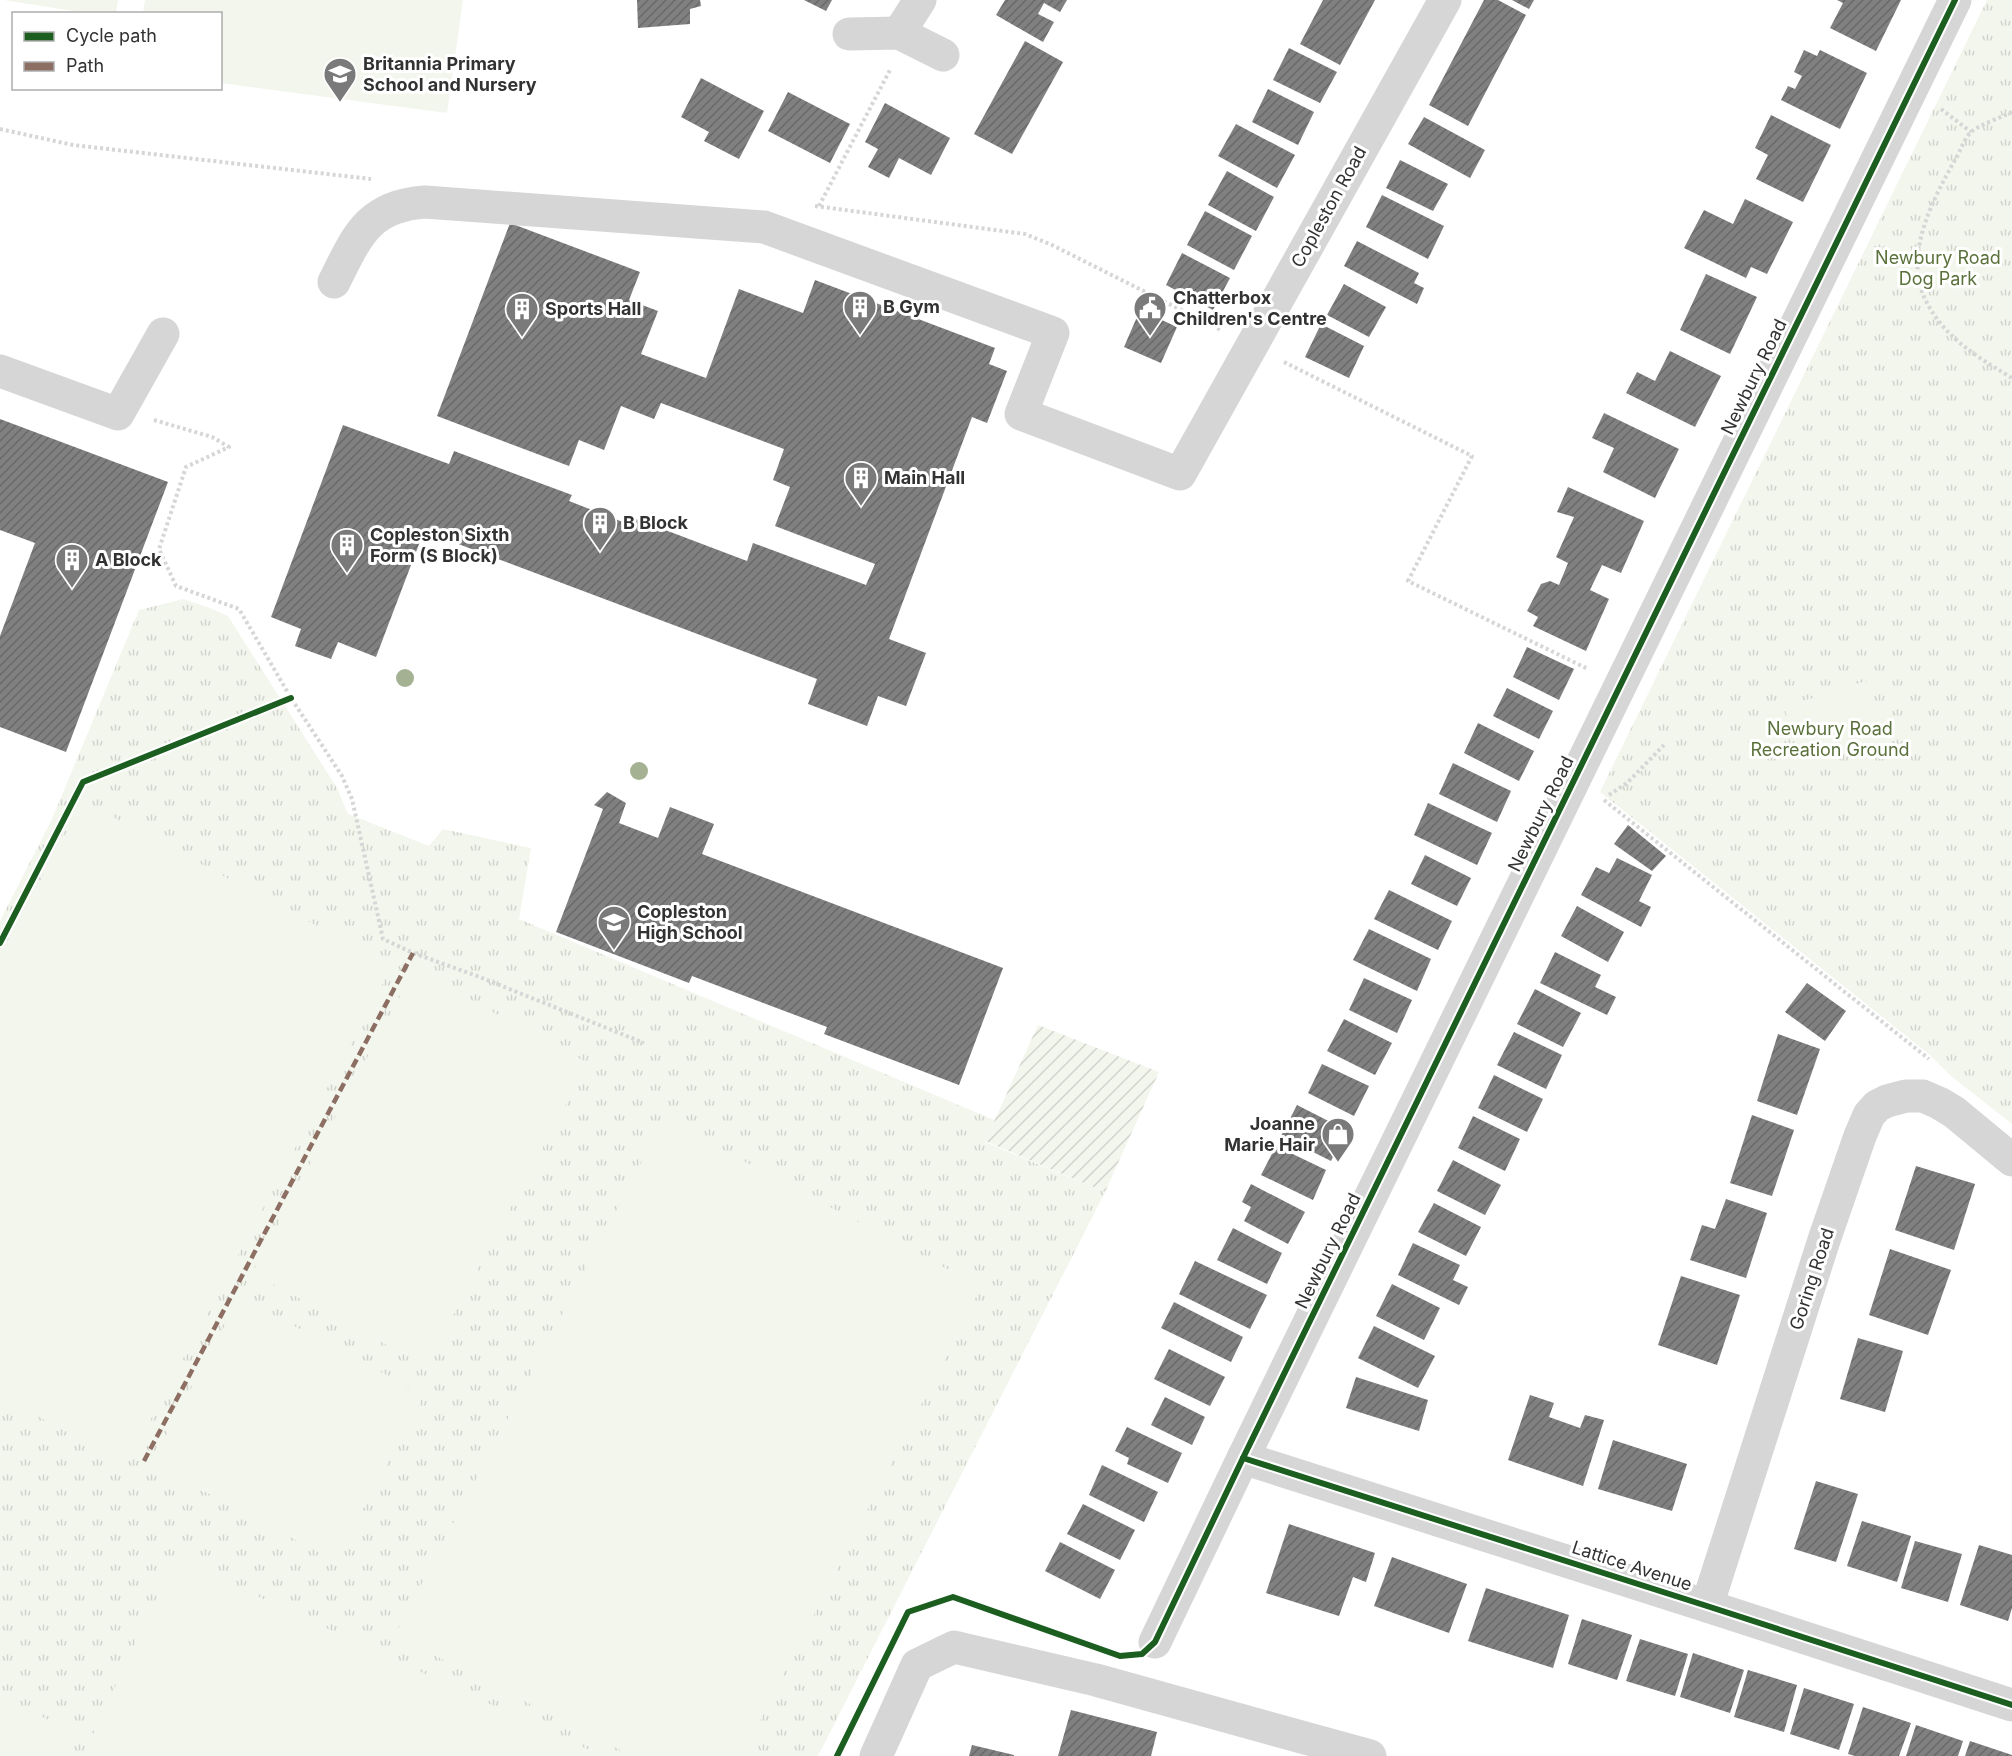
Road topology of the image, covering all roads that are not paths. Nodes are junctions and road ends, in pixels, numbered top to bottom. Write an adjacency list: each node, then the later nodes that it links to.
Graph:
1 (920, 0): 4 (street)
2 (1445, 0): 7 (street, Copleston Road)
3 (1955, 0): 11 (street, Newbury Road)
4 (899, 33): 5 (street); 6 (street)
5 (849, 34)
6 (943, 56)
7 (334, 282)
8 (163, 334): 9 (street)
9 (0, 371)
10 (2012, 1160): 12 (street, Goring Road)
11 (1243, 1458): 12 (street, Lattice Avenue); 13 (street, Newbury Road)
12 (1707, 1606): 14 (street, Lattice Avenue)
13 (1155, 1642)
14 (2012, 1705)
15 (876, 1756): 16 (street)
16 (1370, 1756)

